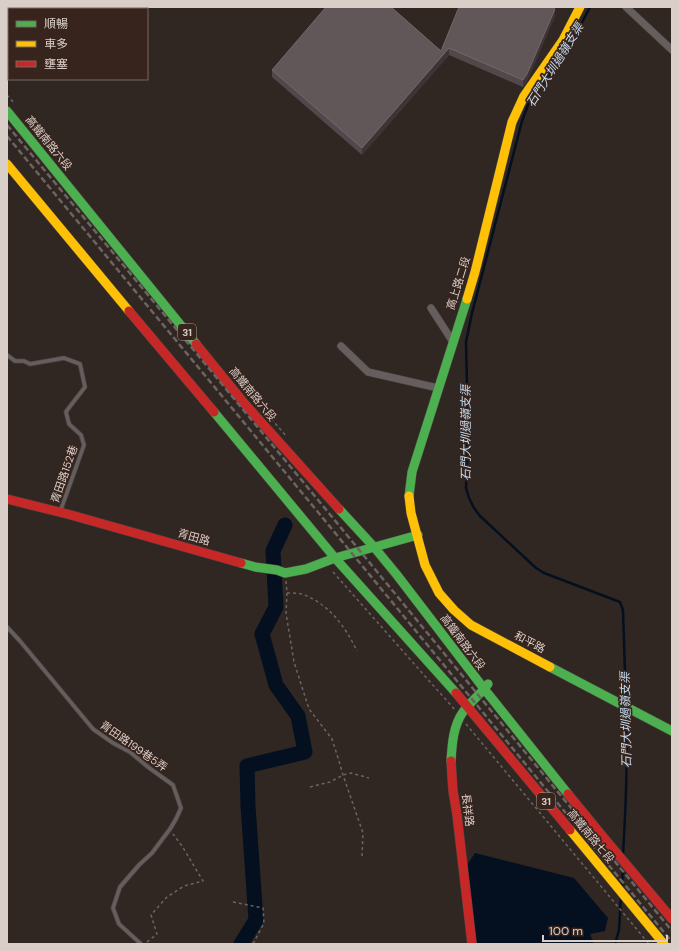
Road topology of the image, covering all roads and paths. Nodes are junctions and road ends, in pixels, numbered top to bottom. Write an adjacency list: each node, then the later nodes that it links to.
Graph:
1 (580, 7): 7 (main road, 高上路二段)
2 (626, 7): 3 (street)
3 (672, 50)
4 (7, 111): 14 (main road, 高鐵南路六段 / 31)
5 (7, 164): 15 (main road, 31)
6 (431, 308): 7 (street)
7 (452, 342): 10 (main road, 高上路二段)
8 (341, 346): 10 (street)
9 (7, 355): 12 (lane, 青田路152巷)
10 (438, 388): 13 (main road, 高上路二段)
11 (7, 499): 12 (main road, 青田路)
12 (60, 512): 16 (main road, 青田路)
13 (418, 535): 14 (main road); 22 (main road, 和平路)
14 (374, 547): 15 (main road, 青田路); 20 (main road, 高鐵南路六段 / 31)
15 (336, 558): 16 (main road, 青田路); 21 (main road, 31)
16 (281, 572): 17 (path)
17 (287, 593): 19 (path); 23 (path)
18 (7, 627): 26 (lane, 青田路199巷5弄)
19 (356, 651)
20 (486, 687): 21 (main road, 長祥路); 30 (main road, 高鐵南路七段 / 31)
21 (468, 707): 33 (main road, 長祥路); 35 (main road, 高鐵南路七段 / 31)
22 (672, 731)
23 (343, 775): 24 (path); 25 (path); 27 (path)
24 (369, 778)
25 (310, 787)
26 (170, 829): 31 (lane, 青田路199巷5弄); 31 (path)
27 (362, 856)
28 (233, 902): 32 (path)
29 (619, 908): 34 (path)
30 (672, 919)
31 (143, 944)
32 (253, 944)
33 (472, 944)
34 (649, 944)
35 (664, 944)

